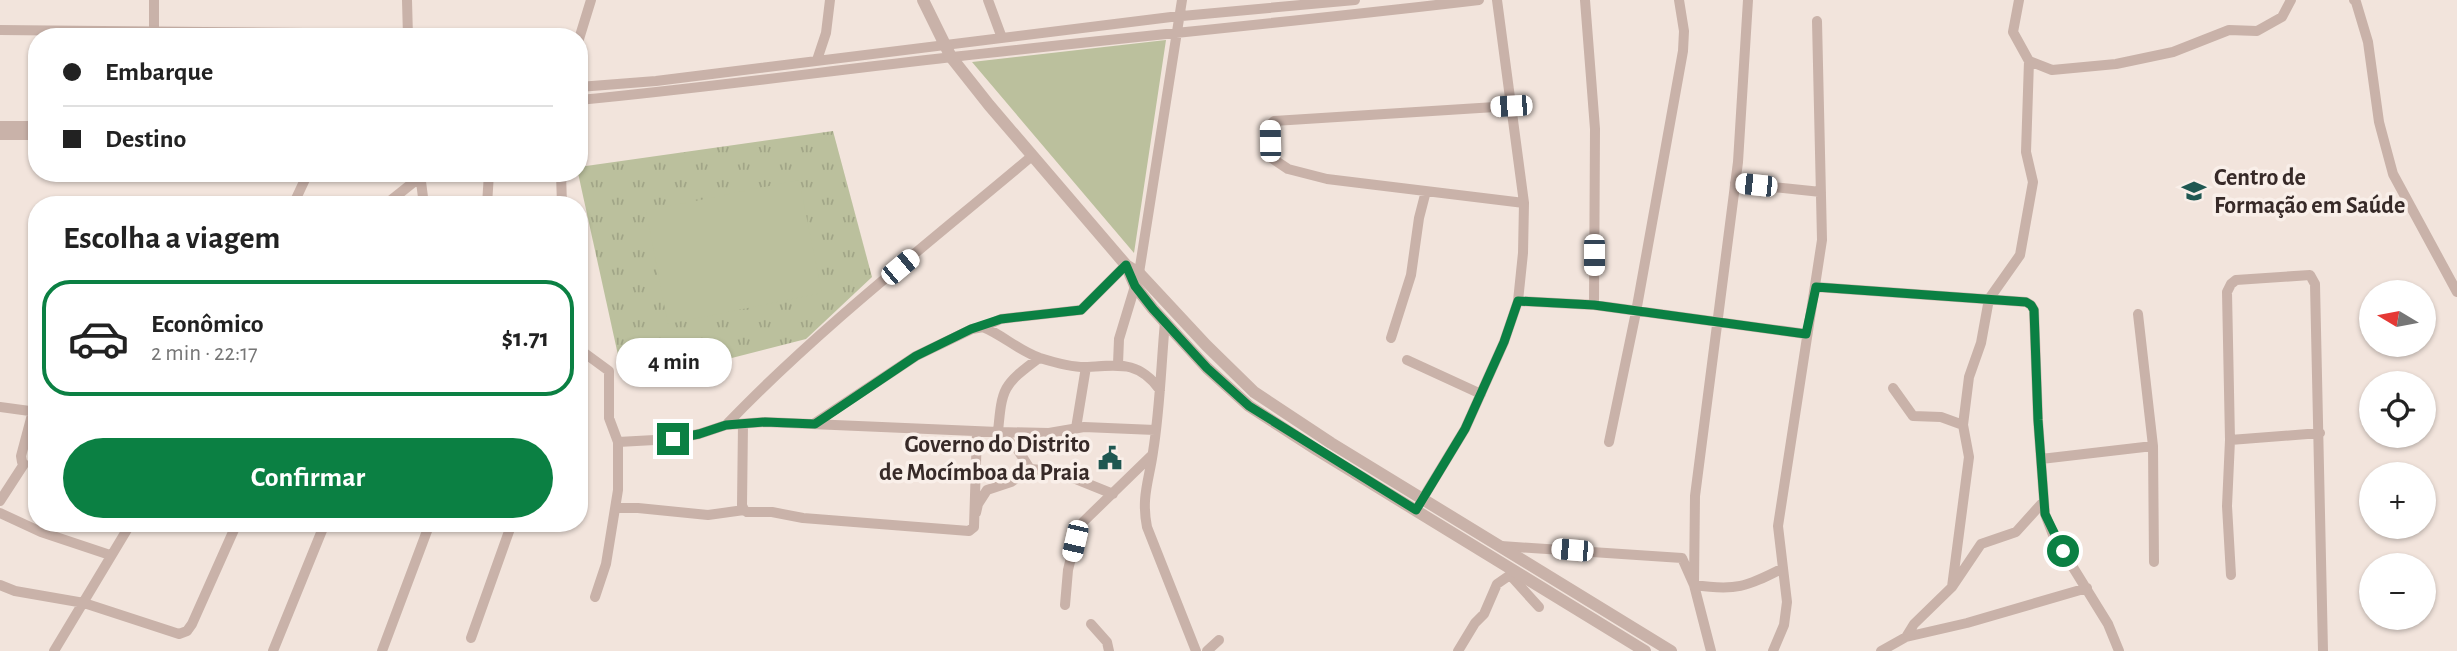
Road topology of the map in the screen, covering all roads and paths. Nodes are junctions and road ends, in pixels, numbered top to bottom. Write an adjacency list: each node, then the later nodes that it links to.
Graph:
1 (154, 0): 21 (street)
2 (407, 0): 22 (street)
3 (591, 0): 23 (street)
4 (830, 0): 31 (street)
5 (923, 0): 28 (street)
6 (988, 0): 27 (street)
7 (1182, 0): 18 (street)
8 (1354, 0): 17 (street)
9 (1479, 0): 19 (street)
10 (1497, 0): 36 (street)
11 (1585, 0): 55 (street)
12 (1679, 0): 56 (street)
13 (1748, 0): 43 (street)
14 (2018, 0): 32 (street)
15 (2291, 0): 32 (street)
16 (2354, 0): 52 (street)
17 (1324, 4): 18 (street); 19 (street)
18 (1179, 17): 26 (street); 27 (street)
19 (1326, 19): 26 (street)
20 (1817, 21): 45 (street)
21 (154, 28)
22 (408, 28)
23 (582, 28)
24 (0, 30): 25 (street)
25 (28, 31)
26 (1177, 34): 29 (street); 49 (street)
27 (1002, 38): 28 (street)
28 (945, 44): 29 (street); 30 (street)
29 (951, 57): 33 (street); 41 (street)
30 (830, 58): 31 (street); 33 (street)
31 (817, 60): 34 (street)
32 (2029, 61): 53 (street)
33 (832, 72): 35 (street)
34 (588, 86)
35 (588, 99)
36 (1511, 106): 44 (street); 47 (street)
37 (0, 126): 38 (street)
38 (28, 126)
39 (0, 135): 40 (street)
40 (28, 135)
41 (1032, 156): 48 (street); 75 (street)
42 (413, 182): 46 (street)
43 (1735, 183): 45 (street); 59 (street)
44 (1426, 191): 47 (street); 62 (street)
45 (1821, 192): 51 (street)
46 (395, 196)
47 (1524, 203): 54 (street)
48 (1126, 265): 49 (street); 50 (street); 60 (street)
49 (1139, 273): 50 (street); 93 (street)
50 (1135, 286): 58 (street); 66 (street)
51 (1816, 287): 53 (street); 61 (street)
52 (2457, 292)
53 (1989, 299): 76 (street); 88 (street)
54 (1518, 301): 55 (street); 70 (street)
55 (1594, 305): 56 (street)
56 (1636, 312): 59 (street); 85 (street)
57 (2138, 314): 86 (street)
58 (1165, 322): 69 (street); 98 (street)
59 (1716, 323): 61 (street); 114 (street)
60 (983, 327): 64 (street); 74 (street)
61 (1806, 334): 111 (street)
62 (1391, 338)
63 (588, 356): 84 (street)
64 (1039, 358): 67 (street); 81 (street)
65 (1407, 360): 70 (street)
66 (1118, 364): 67 (street); 69 (street)
67 (1086, 368): 77 (street)
68 (1893, 388): 76 (street)
69 (1160, 390): 78 (street)
70 (1481, 394): 93 (street)
71 (0, 407): 72 (street)
72 (28, 411)
73 (743, 424): 74 (street); 75 (street); 97 (street)
74 (815, 424): 80 (street)
75 (726, 425): 84 (street)
76 (1963, 425): 115 (street)
77 (1076, 428): 78 (street); 81 (street)
78 (1156, 430): 87 (street)
79 (28, 432): 89 (street)
80 (977, 432): 81 (street); 101 (street)
81 (998, 432): 91 (street)
82 (2320, 433): 83 (street); 83 (street); 138 (street)
83 (2230, 440): 112 (street)
84 (618, 442): 96 (street)
85 (1609, 442)
86 (2152, 446): 88 (street); 110 (street)
87 (1153, 454): 92 (street); 129 (street)
88 (2041, 459): 95 (street)
89 (24, 464): 90 (street); 94 (street)
90 (28, 465)
91 (1030, 469): 92 (street); 101 (street)
92 (1113, 494): 119 (street)
93 (1423, 498): 98 (street); 108 (street)
94 (0, 501)
95 (2044, 501): 115 (street); 116 (street)
96 (616, 508): 97 (street); 117 (street)
97 (744, 510): 101 (street)
98 (1416, 510): 132 (street)
99 (0, 513): 100 (street)
100 (28, 526)
101 (974, 527)
102 (41, 532): 109 (street)
103 (125, 532): 109 (street)
104 (233, 532): 118 (street)
105 (320, 532): 126 (street)
106 (427, 532): 127 (street)
107 (509, 532): 123 (street)
108 (1501, 546): 114 (street); 133 (street)
109 (110, 555): 118 (street)
110 (2154, 562)
111 (1783, 568): 114 (street); 135 (street)
112 (2231, 575)
113 (0, 585): 118 (street)
114 (1694, 585): 134 (street)
115 (1952, 587): 122 (street)
116 (2087, 588): 122 (street); 137 (street)
117 (595, 597)
118 (84, 603): 125 (street)
119 (1065, 605)
120 (1539, 607): 131 (street)
121 (1091, 624): 128 (street)
122 (1906, 637): 136 (street)
123 (471, 638)
124 (1219, 640): 130 (street)
125 (54, 651)
126 (273, 651)
127 (382, 651)
128 (1109, 651)
129 (1196, 651)
130 (1207, 651)
131 (1458, 651)
132 (1645, 651)
133 (1671, 651)
134 (1710, 651)
135 (1773, 651)
136 (1881, 651)
137 (2119, 651)
138 (2323, 651)

